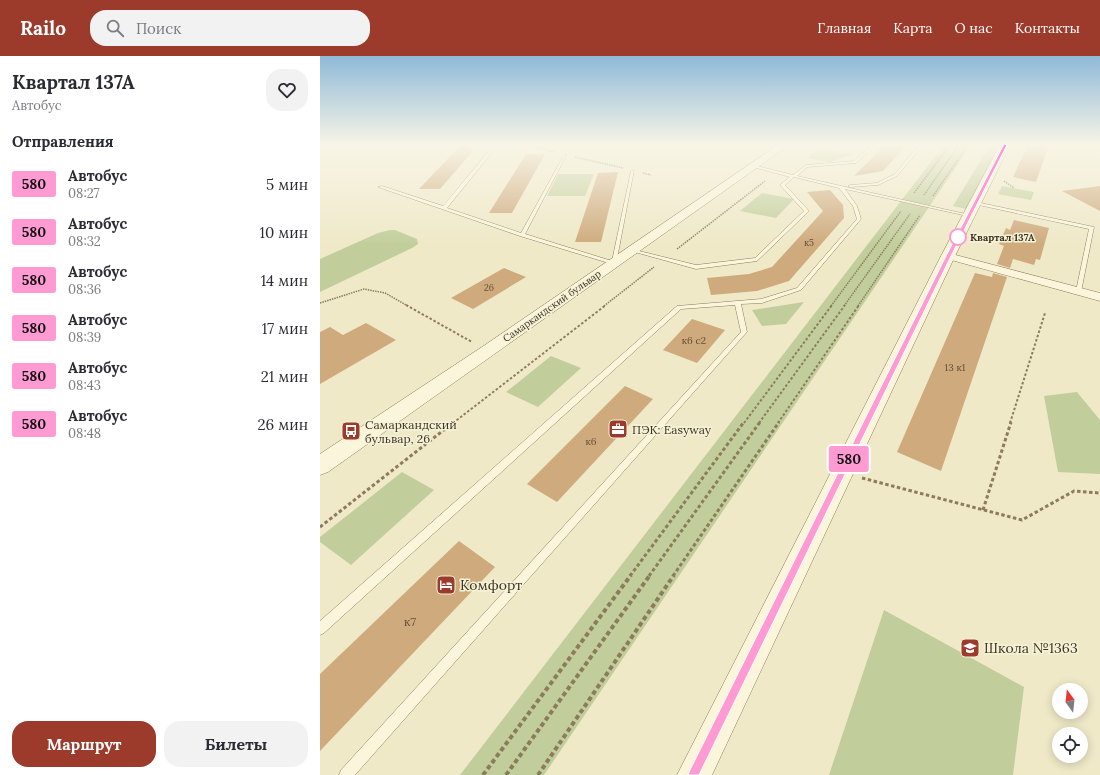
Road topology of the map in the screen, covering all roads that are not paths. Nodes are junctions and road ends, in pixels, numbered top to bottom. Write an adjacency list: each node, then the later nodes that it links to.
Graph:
1 (468, 179): 12 (lane)
2 (553, 179): 14 (lane)
3 (631, 179): 17 (lane)
4 (736, 179): 15 (street, Самаркандский бульвар)
5 (790, 179): 15 (lane)
6 (804, 179): 10 (lane)
7 (889, 179): 10 (lane)
8 (988, 179): 11 (street)
9 (380, 187): 12 (lane)
10 (841, 187): 13 (lane); 20 (lane)
11 (976, 203): 13 (street); 18 (lane)
12 (444, 208): 14 (lane)
13 (970, 216): 16 (street)
14 (522, 235): 17 (lane)
15 (633, 250): 17 (street, Самаркандский бульвар)
16 (948, 256): 18 (street); 24 (street)
17 (614, 263): 21 (street, Самаркандский бульвар)
18 (1079, 291): 19 (street)
19 (1100, 296)
20 (738, 304): 22 (lane); 23 (lane)
21 (320, 466)
22 (320, 630)
23 (346, 775)
24 (694, 775)

